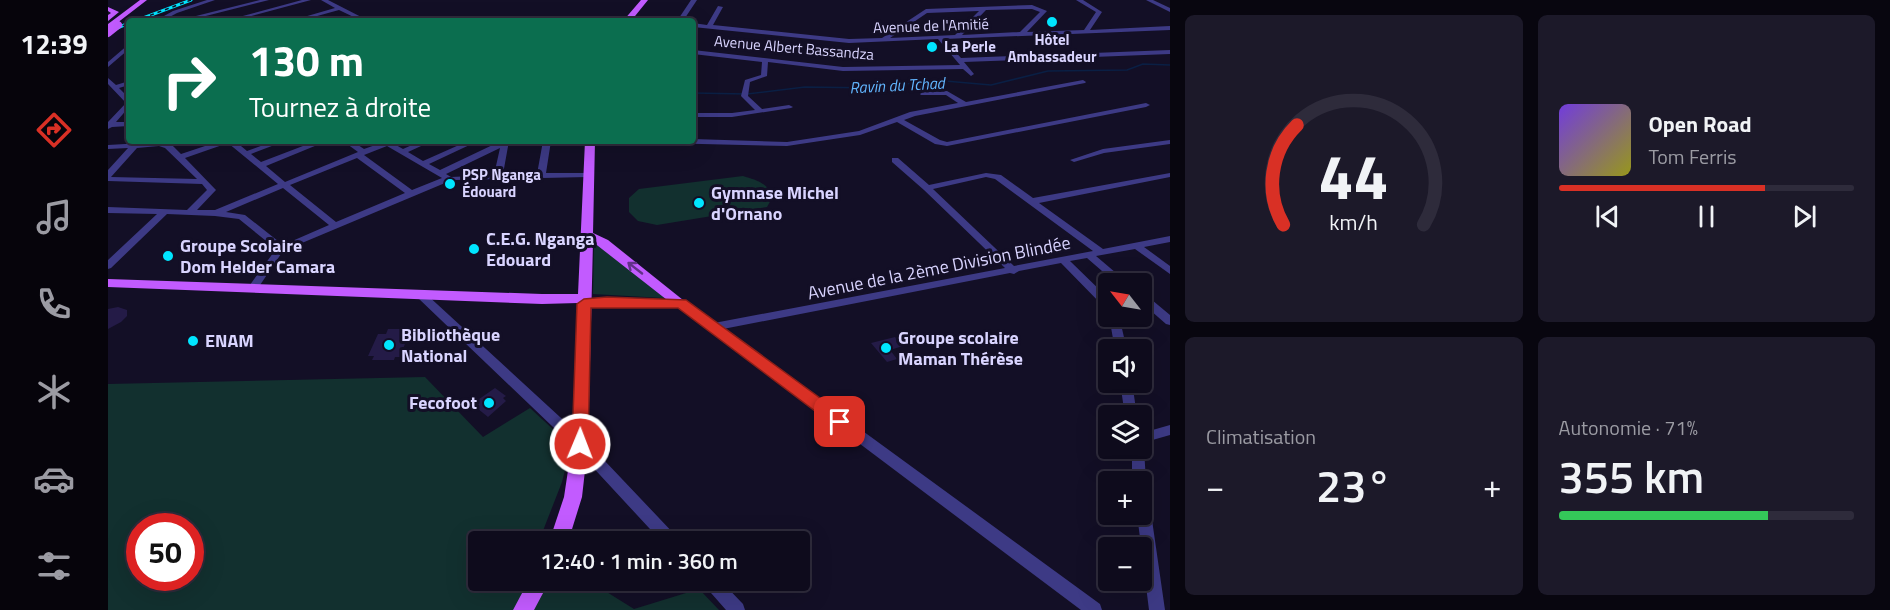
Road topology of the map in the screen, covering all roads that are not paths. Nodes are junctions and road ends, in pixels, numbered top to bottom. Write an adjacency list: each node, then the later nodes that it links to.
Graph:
1 (144, 0): 28 (main road)
2 (149, 0): 28 (main road)
3 (212, 0): 19 (street)
4 (234, 0): 12 (street)
5 (266, 0): 12 (street)
6 (308, 0): 18 (street)
7 (324, 0): 14 (street)
8 (645, 0): 26 (main road)
9 (694, 0): 27 (street)
10 (1079, 0): 32 (street)
11 (1149, 0): 16 (street)
12 (248, 4): 17 (street)
13 (720, 7): 30 (street)
14 (340, 8): 24 (street); 25 (street)
15 (984, 9): 33 (street); 35 (street); 36 (street)
16 (1170, 10)
17 (218, 12): 20 (street); 21 (street)
18 (246, 16): 22 (street); 23 (street)
19 (163, 18)
20 (193, 18)
21 (227, 18)
22 (238, 18)
23 (249, 18)
24 (304, 18)
25 (359, 18)
26 (630, 18)
27 (682, 18)
28 (110, 20)
29 (696, 25): 30 (street, Avenue de l'Amitié)
30 (709, 27): 36 (street, Avenue de l'Amitié)
31 (1170, 28): 32 (street, Avenue de l'Amitié)
32 (1085, 32): 33 (street, Avenue de l'Amitié)
33 (1022, 34): 35 (street, Avenue de l'Amitié)
34 (940, 38): 35 (street, Avenue de l'Amitié); 36 (street, Avenue de l'Amitié); 41 (street)
35 (956, 38)
36 (883, 40)
37 (126, 49): 42 (street)
38 (696, 52): 40 (street, Avenue Albert Bassandza)
39 (1170, 52): 41 (street)
40 (765, 60): 43 (street, Avenue Albert Bassandza); 55 (street)
41 (959, 60): 43 (street)
42 (108, 65)
43 (964, 67): 44 (street)
44 (971, 74)
45 (108, 80): 48 (street)
46 (1083, 82): 51 (street)
47 (126, 84): 48 (street)
48 (115, 87): 50 (street)
49 (923, 94): 51 (street)
50 (126, 100)
51 (964, 105): 57 (street)
52 (1146, 105): 57 (street)
53 (126, 106): 59 (street)
54 (789, 107): 55 (street)
55 (760, 111): 56 (street)
56 (696, 115)
57 (898, 120): 60 (street)
58 (126, 124): 59 (street)
59 (109, 126)
60 (696, 142)
61 (1170, 142): 82 (street)
62 (219, 144): 80 (street)
63 (232, 144): 78 (street)
64 (273, 144): 78 (street)
65 (315, 144): 84 (street)
66 (350, 144): 79 (street)
67 (381, 144): 79 (street)
68 (388, 144): 77 (street)
69 (421, 144): 77 (street)
70 (467, 144): 83 (street)
71 (501, 144): 85 (street)
72 (505, 144): 90 (street)
73 (546, 144): 87 (street)
74 (590, 144): 88 (main road)
75 (135, 145): 76 (street); 80 (street); 89 (street)
76 (108, 147)
77 (401, 152): 83 (street)
78 (245, 154): 84 (street)
79 (361, 154): 93 (street); 95 (street)
80 (180, 157): 92 (street)
81 (895, 160): 94 (street)
82 (1074, 160)
83 (422, 164): 85 (street)
84 (259, 166): 93 (street)
85 (438, 174): 91 (street)
86 (1170, 175): 96 (street)
87 (541, 176): 88 (street); 90 (street)
88 (588, 176): 102 (main road)
89 (108, 177): 92 (street)
90 (498, 177): 91 (street)
91 (449, 179): 95 (street)
92 (204, 182): 99 (street)
93 (284, 185): 100 (street); 101 (street)
94 (927, 188): 96 (street); 110 (street)
95 (412, 194): 101 (street)
96 (1033, 201): 106 (street)
97 (108, 210): 98 (street)
98 (164, 212): 99 (street); 109 (street)
99 (189, 213): 100 (street)
100 (215, 213): 105 (street)
101 (334, 225): 105 (street)
102 (587, 234): 117 (main road); 119 (main road, one-way to 102)
103 (1170, 239): 104 (street, Avenue de la 2ème Division Blindée)
104 (1137, 246): 106 (street, Avenue de la 2ème Division Blindée); 111 (street)
105 (282, 249): 114 (street)
106 (1102, 253): 107 (street, Avenue de la 2ème Division Blindée)
107 (1090, 256): 108 (street, Avenue de la 2ème Division Blindée); 112 (street)
108 (1064, 261): 110 (street, Avenue de la 2ème Division Blindée); 115 (street)
109 (108, 266)
110 (1014, 271): 122 (street, Avenue de la 2ème Division Blindée)
111 (1170, 271)
112 (1111, 273)
113 (108, 283): 114 (main road)
114 (252, 289): 116 (main road)
115 (1098, 294)
116 (421, 295): 118 (main road); 125 (street)
117 (584, 296): 118 (main road); 118 (main road); 119 (street); 125 (main road)
118 (542, 299)
119 (681, 304): 122 (street)
120 (1152, 306): 121 (street)
121 (1170, 321)
122 (713, 327): 133 (street)
123 (1170, 430): 124 (street)
124 (1152, 435)
125 (580, 444): 127 (main road); 128 (street)
126 (1146, 525): 134 (street)
127 (562, 531)
128 (662, 531)
129 (534, 591): 131 (main road)
130 (719, 591): 132 (street)
131 (524, 610)
132 (737, 610)
133 (1094, 610)
134 (1157, 610)

